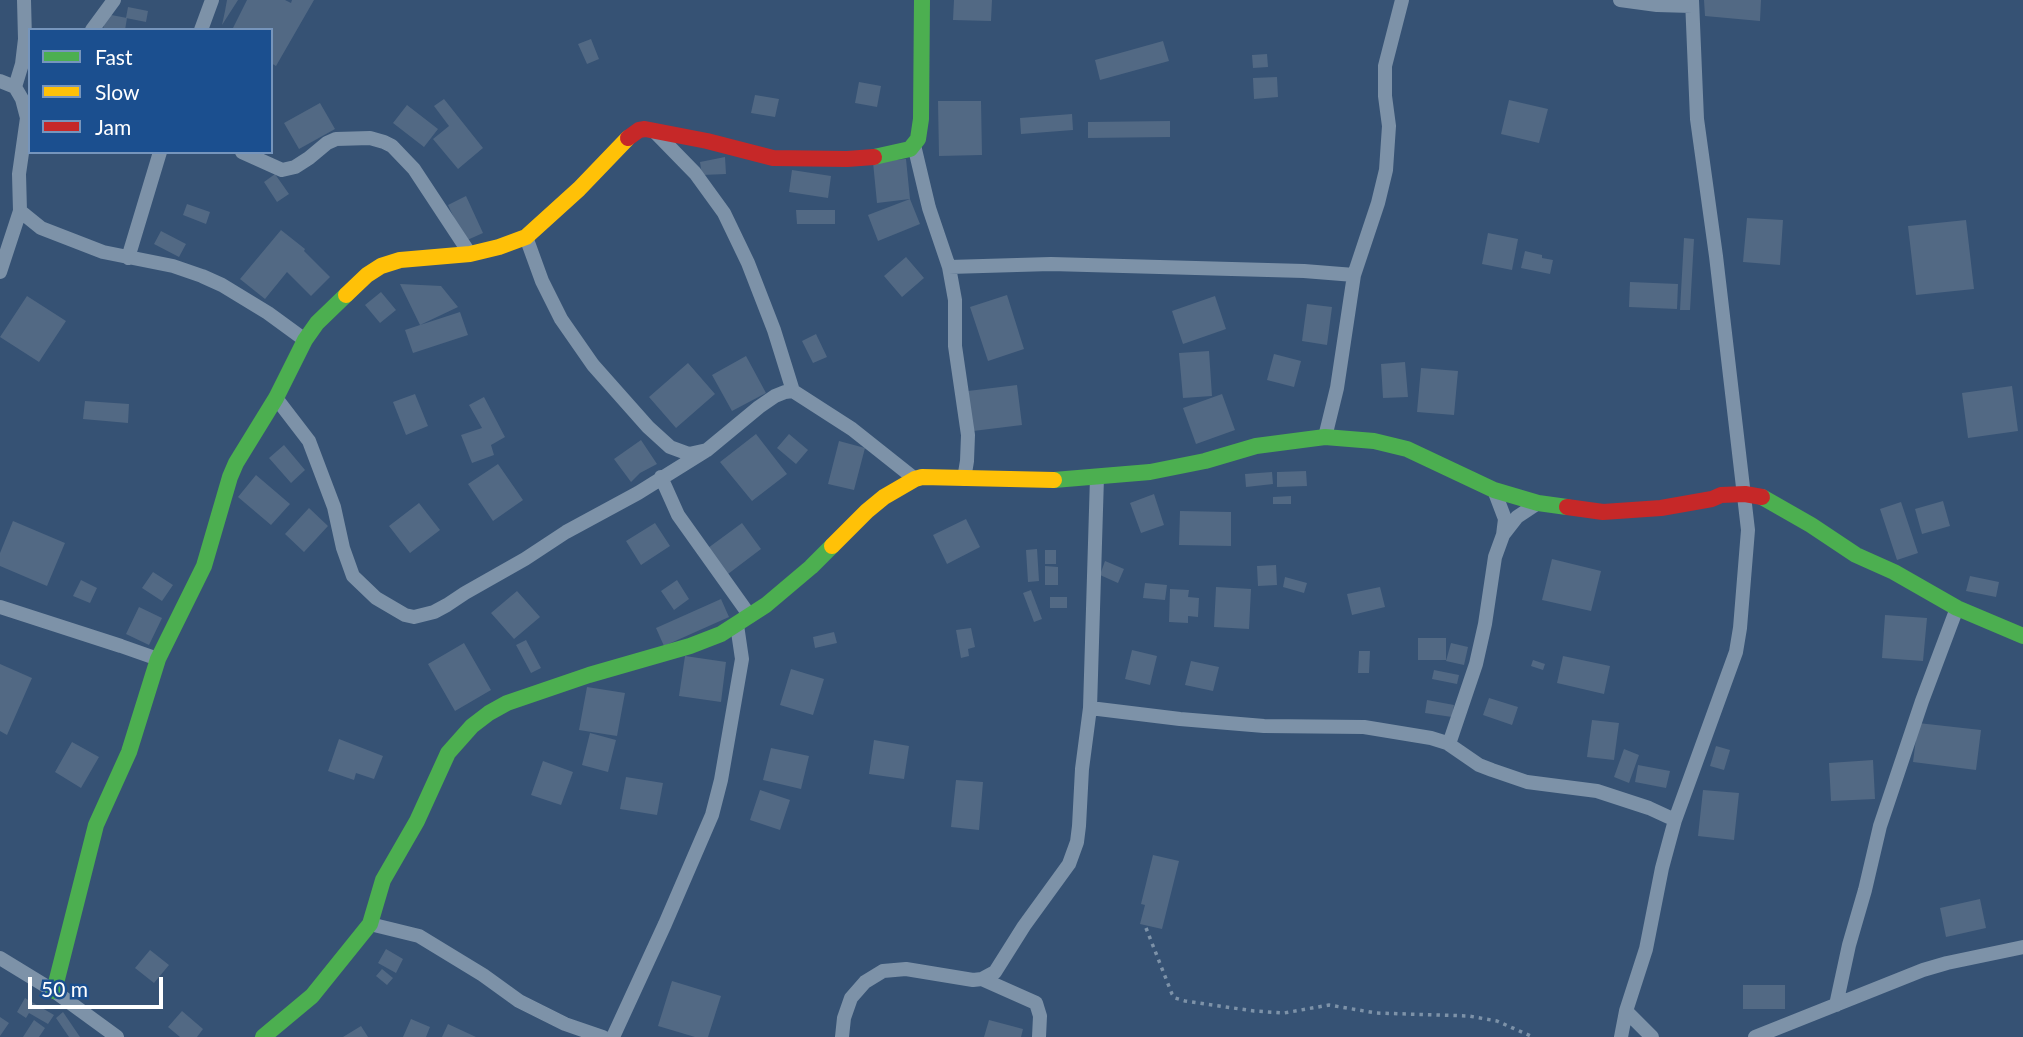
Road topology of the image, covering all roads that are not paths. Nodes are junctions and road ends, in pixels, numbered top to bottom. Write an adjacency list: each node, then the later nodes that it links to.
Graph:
1 (24, 0): 11 (street)
2 (114, 0): 8 (street)
3 (212, 0): 9 (street)
4 (922, 0): 13 (street)
5 (1402, 0): 22 (street)
6 (1620, 0): 7 (street)
7 (1692, 3): 33 (street)
8 (93, 28)
9 (202, 28)
10 (0, 81): 11 (street)
11 (22, 93): 16 (street)
12 (653, 131): 13 (street); 17 (street); 24 (street)
13 (914, 145): 20 (street)
14 (159, 154): 19 (street)
15 (246, 154): 18 (street)
16 (20, 211): 19 (street); 21 (street)
17 (526, 237): 18 (street); 27 (street)
18 (470, 254): 23 (street)
19 (128, 258): 23 (street)
20 (949, 267): 22 (street); 31 (street)
21 (0, 272)
22 (1354, 275): 26 (street)
23 (305, 340): 25 (street)
24 (793, 391): 27 (street); 30 (street)
25 (276, 398): 28 (street); 40 (street)
26 (1325, 437): 29 (street); 32 (street)
27 (708, 450): 28 (street)
28 (661, 477): 38 (street)
29 (1097, 477): 31 (street); 41 (street)
30 (915, 479): 31 (street); 38 (street)
31 (964, 479)
32 (1494, 490): 34 (street); 35 (street)
33 (1745, 495): 34 (street); 37 (street); 43 (street)
34 (1538, 503): 35 (street)
35 (1503, 535): 42 (street)
36 (0, 607): 40 (street)
37 (1957, 608): 39 (street); 49 (street)
38 (743, 621): 44 (street); 54 (street)
39 (2023, 636)
40 (158, 659): 48 (street)
41 (1090, 708): 42 (street); 47 (street)
42 (1449, 744): 43 (street)
43 (1675, 820): 50 (street)
44 (370, 924): 52 (street); 53 (street)
45 (2023, 947): 49 (street)
46 (0, 958): 48 (street)
47 (982, 979): 55 (street); 56 (street)
48 (54, 991): 51 (street)
49 (1836, 1004): 59 (street)
50 (1626, 1012): 57 (street); 58 (street)
51 (117, 1037)
52 (263, 1037)
53 (603, 1037)
54 (613, 1037)
55 (842, 1037)
56 (1039, 1037)
57 (1621, 1037)
58 (1652, 1037)
59 (1755, 1037)

